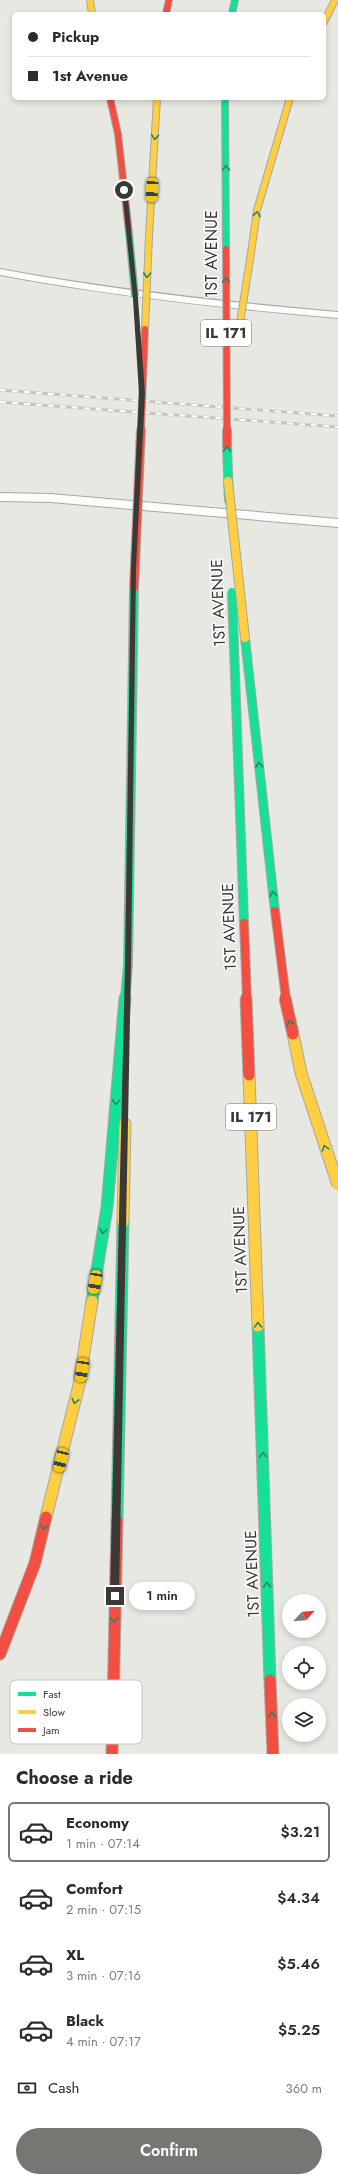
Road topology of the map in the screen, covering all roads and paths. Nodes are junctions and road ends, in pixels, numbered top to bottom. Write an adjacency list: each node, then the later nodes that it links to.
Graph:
1 (90, 0): 5 (main road)
2 (169, 0): 6 (main road)
3 (235, 0): 7 (main road)
4 (336, 0): 8 (main road)
5 (92, 12)
6 (166, 12)
7 (232, 12)
8 (326, 18)
9 (110, 100): 15 (main road, bridge)
10 (157, 100): 15 (main road, one-way to 15, bridge)
11 (225, 100): 16 (main road, 1ST AVENUE / IL 171, one-way to 11, bridge)
12 (289, 100): 16 (main road, one-way to 12, bridge)
13 (0, 272): 14 (lane)
14 (338, 315)
15 (142, 393): 20 (main road, bridge)
16 (226, 417): 17 (main road, 1ST AVENUE / IL 171, one-way to 16, bridge)
17 (228, 481): 21 (main road, one-way to 17, bridge); 26 (main road, 1ST AVENUE / IL 171, one-way to 17, bridge)
18 (0, 497): 19 (lane)
19 (338, 523)
20 (128, 965): 22 (main road, one-way to 22); 23 (main road, one-way to 23)
21 (338, 1185)
22 (0, 1654)
23 (114, 1680)
24 (112, 1744): 25 (main road, one-way to 25)
25 (112, 1754)
26 (273, 1754)

